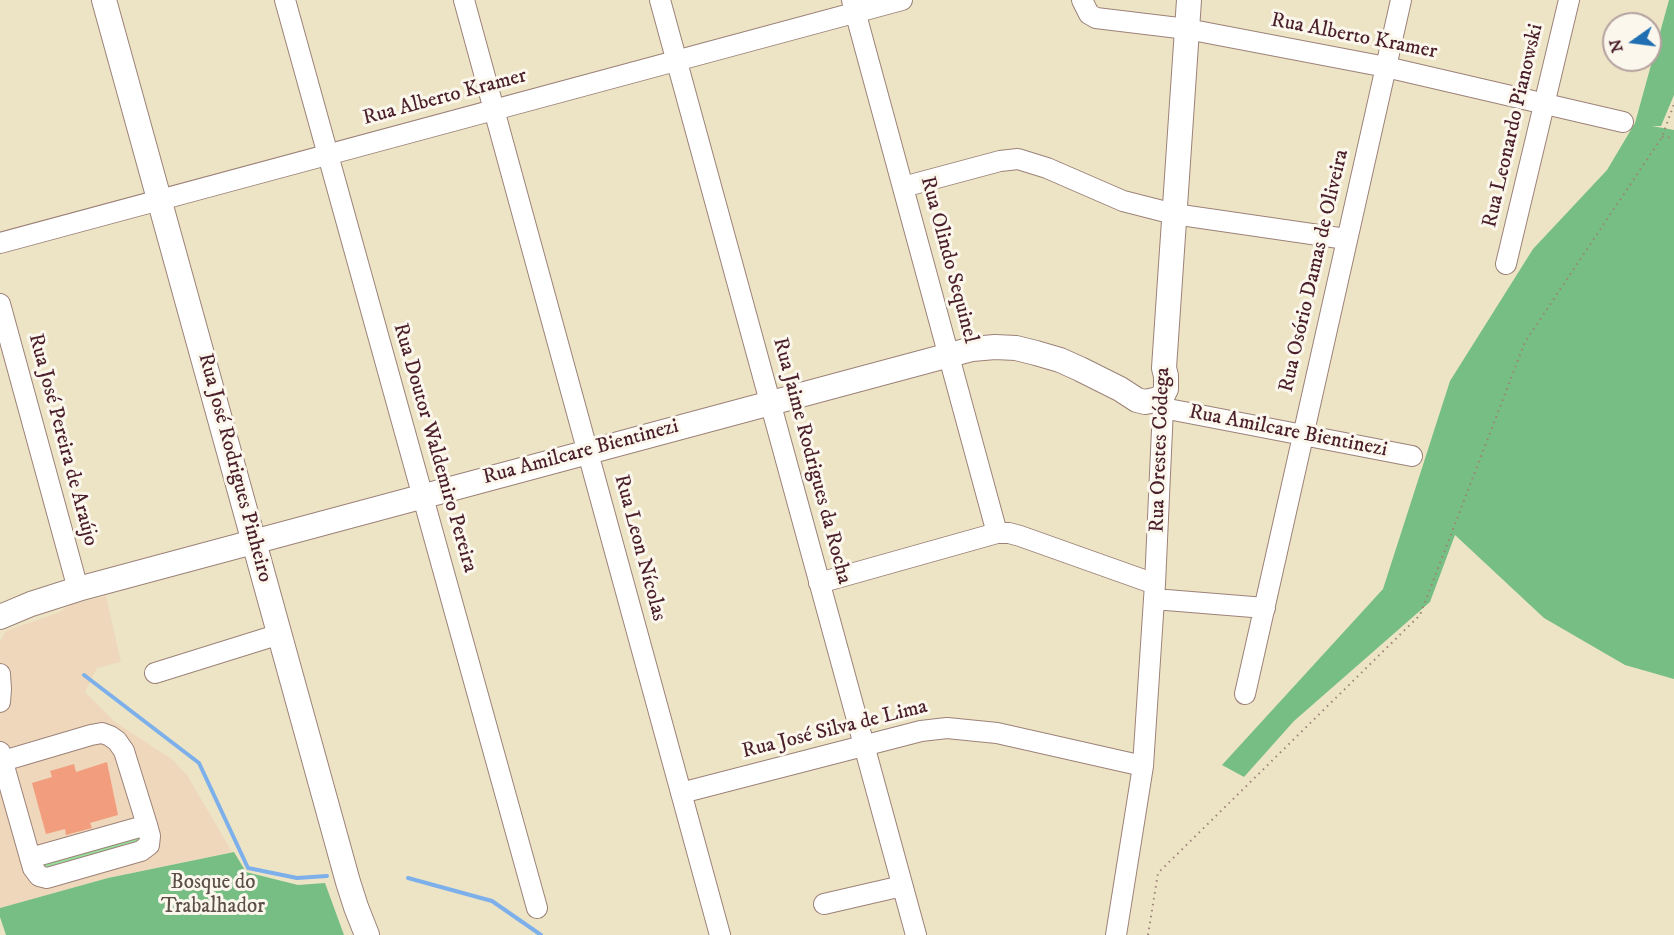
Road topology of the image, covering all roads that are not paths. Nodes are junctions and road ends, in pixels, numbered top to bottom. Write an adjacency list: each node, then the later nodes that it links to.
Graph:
1 (104, 0): 19 (main road, Rua José Rodrigues Pinheiro)
2 (285, 0): 17 (street, Rua Doutor Waldemiro Pereira)
3 (465, 0): 15 (street, Rua Leon Nícolas)
4 (660, 0): 12 (street, Rua Jaime Rodrigues da Rocha)
5 (902, 0): 10 (street, Rua Alberto Kramer)
6 (1082, 0): 11 (street, Rua Alberto Kramer)
7 (1189, 0): 11 (main road, Rua Orestes Códega)
8 (1401, 0): 13 (street, Rua Osório Damas de Oliveira)
9 (1569, 0): 14 (street, Rua Leonardo Pianowski)
10 (854, 6): 12 (street, Rua Alberto Kramer); 18 (street, Rua Olindo Sequinel)
11 (1187, 29): 13 (street, Rua Alberto Kramer); 20 (main road, Rua Orestes Códega)
12 (676, 61): 15 (street, Rua Alberto Kramer); 28 (street, Rua Jaime Rodrigues da Rocha)
13 (1386, 67): 14 (street, Rua Alberto Kramer); 21 (street, Rua Osório Damas de Oliveira)
14 (1544, 103): 16 (street, Rua Alberto Kramer); 23 (street, Rua Leonardo Pianowski)
15 (495, 110): 17 (street, Rua Alberto Kramer); 31 (street, Rua Leon Nícolas)
16 (1623, 122)
17 (328, 155): 19 (street, Rua Alberto Kramer); 33 (street, Rua Doutor Waldemiro Pereira)
18 (903, 187): 20 (street); 25 (street, Rua Olindo Sequinel)
19 (159, 200): 22 (street, Rua Alberto Kramer); 35 (main road, Rua José Rodrigues Pinheiro)
20 (1174, 214): 21 (street); 26 (main road, Rua Orestes Códega)
21 (1346, 239): 30 (street, Rua Osório Damas de Oliveira)
22 (0, 243)
23 (1506, 264)
24 (0, 304): 37 (street, Rua José Pereira de Araújo)
25 (949, 354): 27 (main road, Rua Amilcare Bientinezi); 28 (main road, Rua Amilcare Bientinezi); 34 (street, Rua Olindo Sequinel)
26 (1164, 368): 27 (main road); 29 (main road, Rua Orestes Códega)
27 (1120, 389): 29 (main road, Rua Amilcare Bientinezi)
28 (770, 402): 31 (main road, Rua Amilcare Bientinezi); 36 (street, Rua Jaime Rodrigues da Rocha)
29 (1161, 404): 30 (street, Rua Amilcare Bientinezi); 38 (street, Rua Orestes Códega)
30 (1302, 436): 32 (street, Rua Amilcare Bientinezi); 39 (street, Rua Osório Damas de Oliveira)
31 (588, 452): 33 (main road, Rua Amilcare Bientinezi); 49 (street, Rua Leon Nícolas)
32 (1412, 456)
33 (422, 496): 35 (main road, Rua Amilcare Bientinezi); 52 (street, Rua Doutor Waldemiro Pereira)
34 (997, 533): 36 (street); 38 (street)
35 (254, 541): 37 (main road, Rua Amilcare Bientinezi); 41 (main road, Rua José Rodrigues Pinheiro)
36 (819, 583): 46 (street, Rua Jaime Rodrigues da Rocha)
37 (78, 589): 40 (main road, Rua Amilcare Bientinezi)
38 (1155, 592): 39 (street); 48 (street, Rua Orestes Códega)
39 (1265, 608): 44 (street, Rua Osório Damas de Oliveira)
40 (0, 618)
41 (280, 634): 42 (street); 53 (main road, Rua José Rodrigues Pinheiro)
42 (155, 673)
43 (0, 674): 45 (street)
44 (1245, 694)
45 (0, 702)
46 (864, 746): 48 (street, Rua José Silva de Lima); 49 (street, Rua José Silva de Lima); 50 (street, Rua Jaime Rodrigues da Rocha)
47 (1, 756): 47 (street)
48 (1143, 766): 56 (street, Rua Orestes Códega)
49 (681, 793): 54 (street, Rua Leon Nícolas)
50 (902, 886): 51 (street); 55 (street, Rua Jaime Rodrigues da Rocha)
51 (824, 904)
52 (537, 909)
53 (367, 935)
54 (720, 935)
55 (916, 935)
56 (1116, 935)

